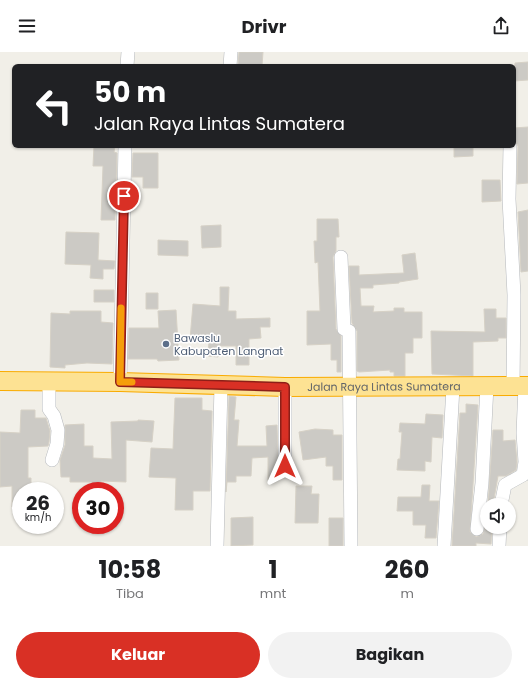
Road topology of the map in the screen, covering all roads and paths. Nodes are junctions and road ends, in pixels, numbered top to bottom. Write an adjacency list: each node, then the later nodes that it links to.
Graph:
1 (128, 52): 3 (street)
2 (231, 52): 4 (street)
3 (127, 64)
4 (230, 64)
5 (126, 148): 10 (street)
6 (510, 148): 14 (street)
7 (341, 257): 12 (street)
8 (0, 381): 9 (highway, Jalan Raya Lintas Sumatera)
9 (49, 382): 10 (highway, Jalan Raya Lintas Sumatera); 17 (street)
10 (120, 382): 11 (highway, Jalan Raya Lintas Sumatera)
11 (221, 386): 15 (highway, Jalan Raya Lintas Sumatera); 22 (street)
12 (350, 386): 15 (highway, Jalan Raya Lintas Sumatera); 16 (highway, Jalan Raya Lintas Sumatera); 23 (street)
13 (487, 386): 14 (highway, Jalan Raya Lintas Sumatera); 16 (highway, Jalan Raya Lintas Sumatera); 20 (street)
14 (522, 386): 19 (street)
15 (285, 387): 18 (street)
16 (453, 387): 24 (street)
17 (52, 460)
18 (285, 466)
19 (502, 498)
20 (477, 529)
21 (500, 534): 25 (street)
22 (217, 546)
23 (351, 546)
24 (444, 546)
25 (499, 546)

